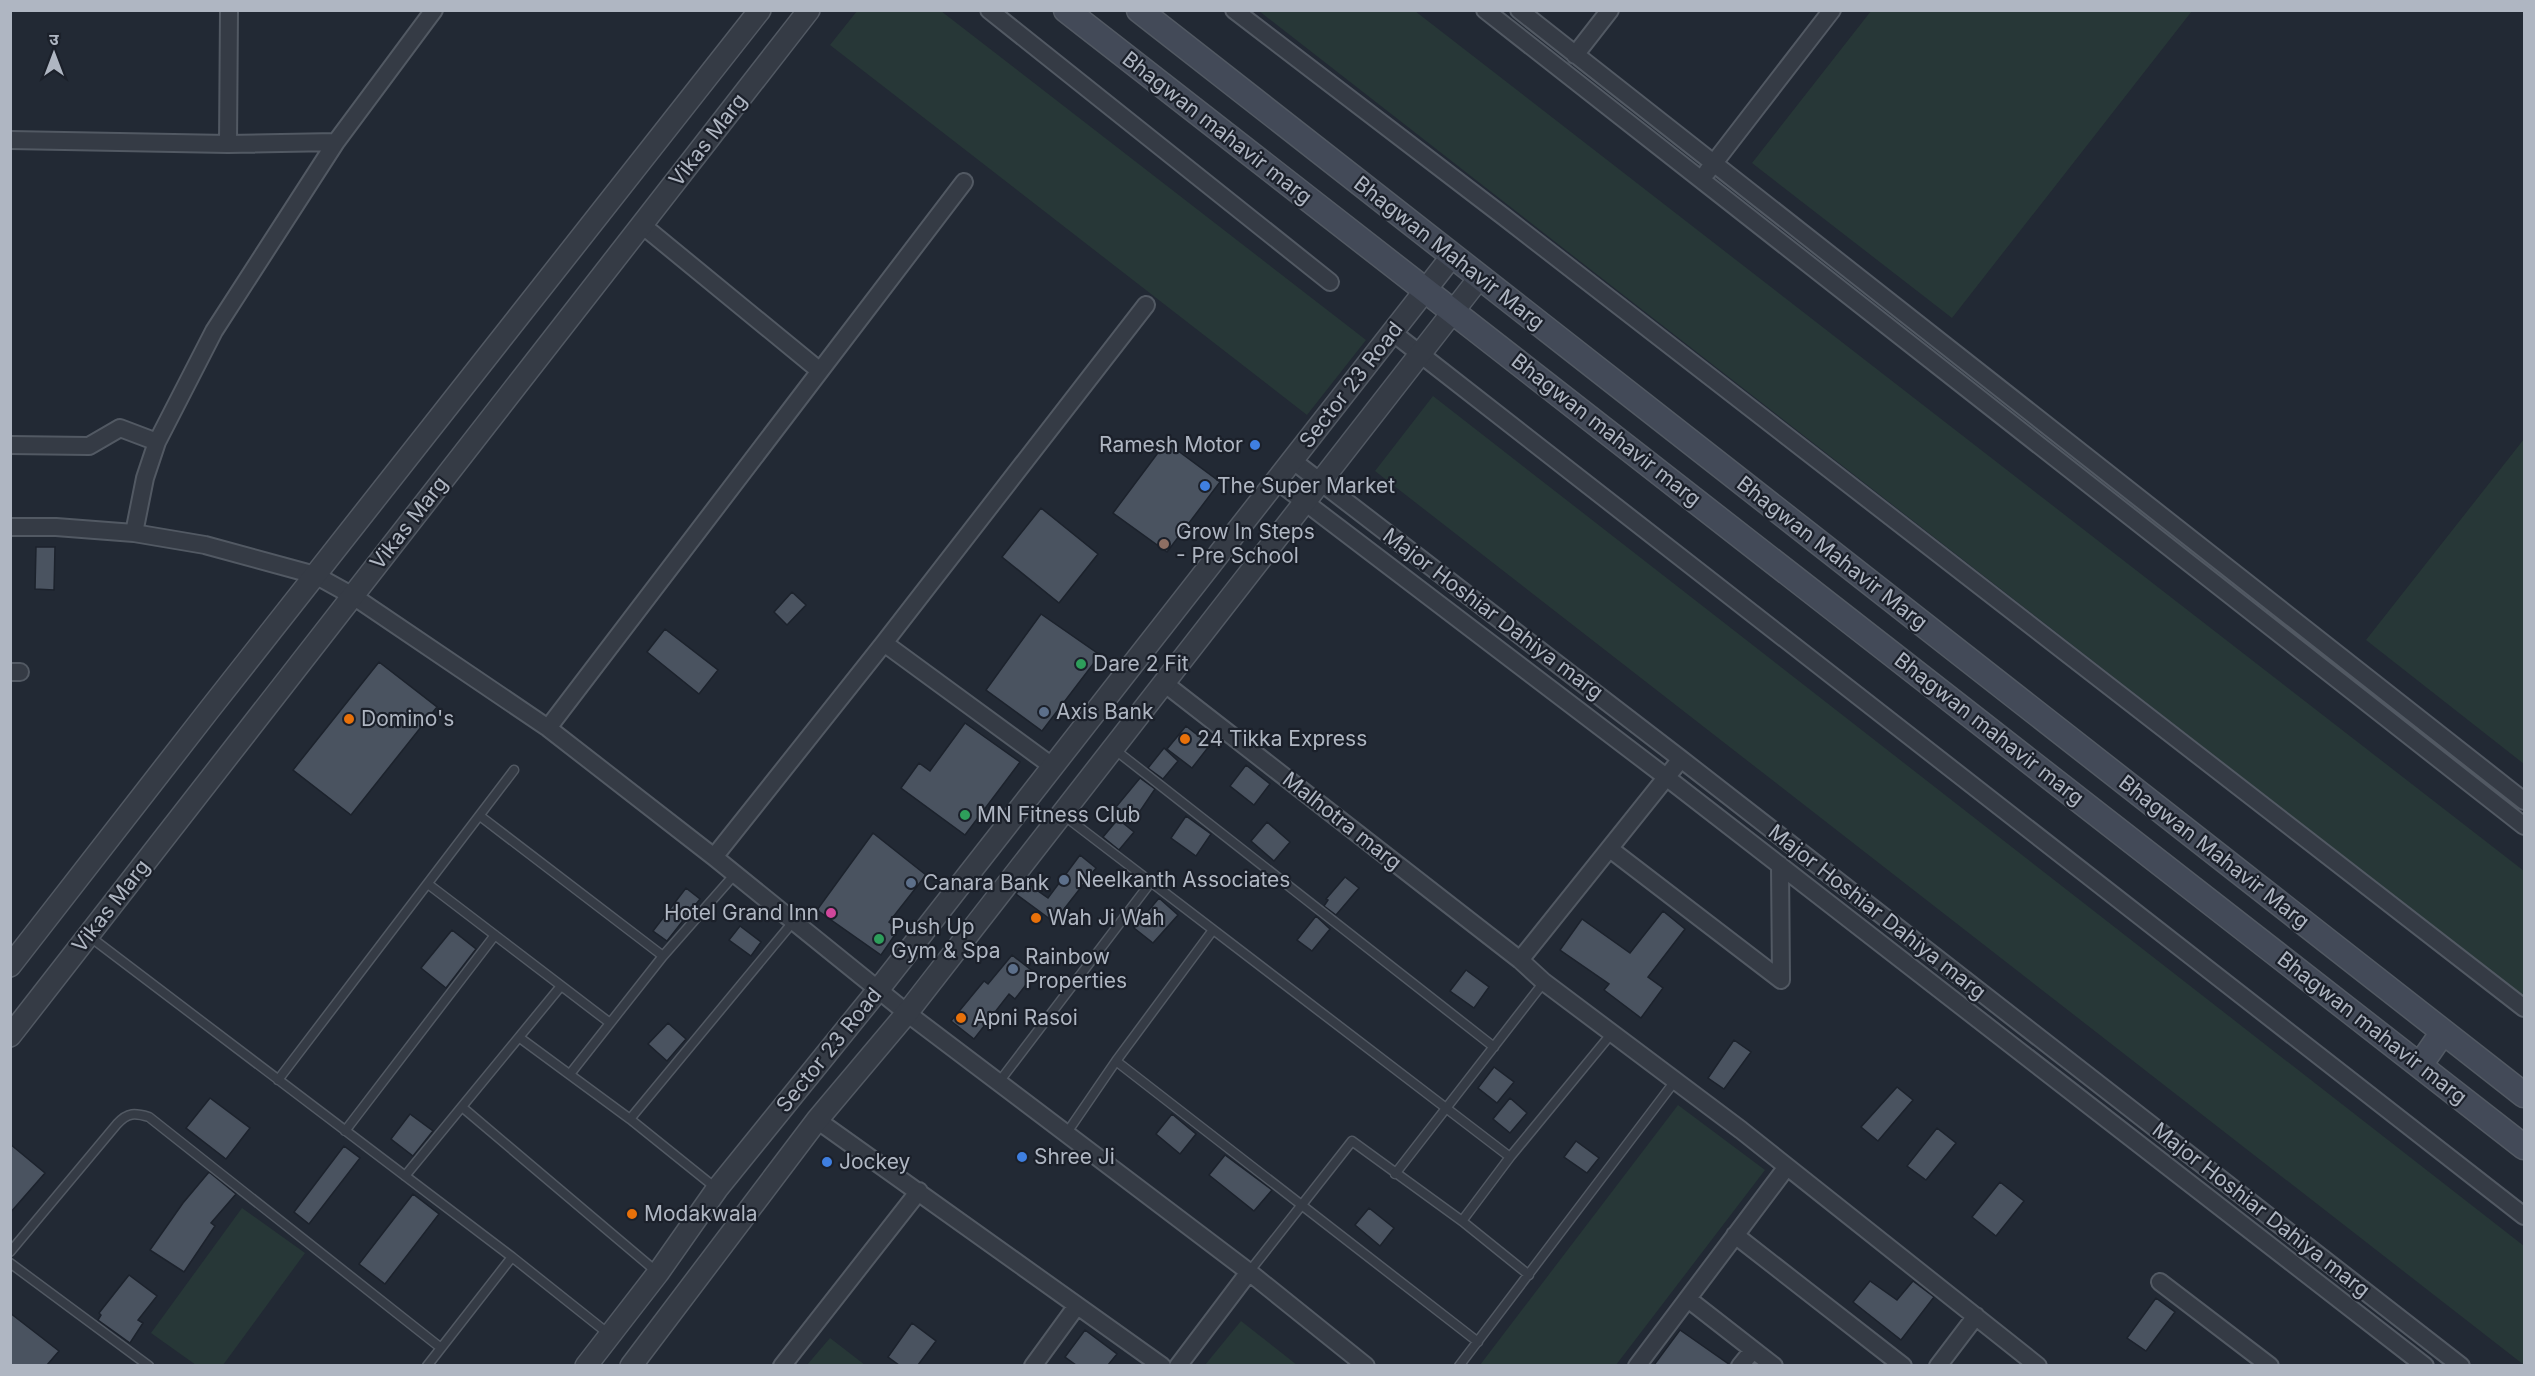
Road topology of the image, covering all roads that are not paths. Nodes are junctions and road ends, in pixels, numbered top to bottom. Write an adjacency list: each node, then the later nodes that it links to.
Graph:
1 (229, 10): 16 (street)
2 (434, 10): 15 (street)
3 (760, 10): 38 (street, Vikas Marg)
4 (809, 10): 20 (street, Vikas Marg)
5 (988, 10): 23 (street)
6 (1066, 10): 24 (main road, Bhagwan mahavir marg)
7 (1139, 10): 21 (main road, Bhagwan Mahavir Marg)
8 (1233, 10): 68 (street)
9 (1485, 10): 18 (street)
10 (1519, 10): 13 (street)
11 (1610, 10): 13 (street)
12 (1832, 10): 17 (street)
13 (1575, 55): 17 (street)
14 (10, 140): 16 (street)
15 (336, 142): 16 (street); 30 (street)
16 (228, 144)
17 (1713, 163): 18 (street); 48 (street)
18 (1701, 180): 51 (street)
19 (964, 182): 29 (street)
20 (642, 225): 29 (street); 39 (street, Vikas Marg)
21 (1452, 256): 22 (main road, Bhagwan Mahavir Marg); 24 (street, Sector 23 Road)
22 (1480, 277): 26 (street, Sector 23 Road); 71 (main road, Bhagwan Mahavir Marg)
23 (1330, 282)
24 (1425, 290): 26 (main road, Bhagwan mahavir marg); 27 (street, Sector 23 Road)
25 (1146, 305): 40 (street)
26 (1453, 312): 28 (street, Sector 23 Road); 77 (main road, Bhagwan mahavir marg)
27 (1392, 332): 28 (street); 32 (street, Sector 23 Road)
28 (1420, 354): 34 (street, Sector 23 Road); 97 (street)
29 (820, 371): 42 (street)
30 (157, 442): 31 (street); 37 (street)
31 (10, 445)
32 (1292, 460): 33 (street, Sector 23 Road); 34 (street, Major Hoshiar Dahiya marg)
33 (1276, 480): 35 (street, Major Hoshiar Dahiya marg); 45 (street, Sector 23 Road)
34 (1320, 482): 35 (street, Sector 23 Road); 44 (street, Major Hoshiar Dahiya marg)
35 (1305, 502): 41 (street, Sector 23 Road); 47 (street, Major Hoshiar Dahiya marg)
36 (10, 527): 37 (street)
37 (134, 533): 38 (street)
38 (315, 575): 39 (street); 64 (street, Vikas Marg)
39 (353, 596): 42 (street); 60 (street, Vikas Marg)
40 (884, 643): 45 (street); 53 (street)
41 (1164, 683): 43 (street, Sector 23 Road); 63 (street, Malhotra marg)
42 (548, 728): 53 (street)
43 (1113, 748): 49 (street, Sector 23 Road); 75 (lane)
44 (1681, 759): 47 (street); 114 (street, Major Hoshiar Dahiya marg)
45 (1052, 766): 67 (street, Sector 23 Road)
46 (514, 770): 50 (lane)
47 (1666, 777): 52 (street); 54 (street, Major Hoshiar Dahiya marg)
48 (2524, 801)
49 (1062, 814): 56 (lane); 69 (street, Sector 23 Road)
50 (480, 816): 57 (lane); 62 (lane)
51 (2524, 826)
52 (1610, 849): 54 (street); 63 (street)
53 (714, 857): 55 (street)
54 (1780, 865): 132 (street, Major Hoshiar Dahiya marg)
55 (735, 874): 58 (street); 62 (lane)
56 (1151, 882): 59 (lane); 81 (lane)
57 (428, 884): 61 (lane); 79 (lane)
58 (793, 922): 67 (street); 85 (lane)
59 (1214, 930): 76 (lane); 84 (lane)
60 (88, 935): 73 (street, Vikas Marg); 79 (lane)
61 (495, 935): 66 (lane); 87 (lane)
62 (663, 956): 70 (lane)
63 (1520, 960): 65 (street, Malhotra marg)
64 (10, 966)
65 (1544, 982): 72 (street, Malhotra marg); 75 (lane)
66 (561, 986): 70 (lane); 74 (lane)
67 (878, 990): 69 (street); 94 (street, Sector 23 Road)
68 (2524, 1008)
69 (907, 1013): 81 (street); 86 (street, Sector 23 Road)
70 (610, 1023): 78 (lane)
71 (2443, 1032): 77 (main road); 82 (main road, Bhagwan Mahavir Marg)
72 (1612, 1033): 80 (street, Malhotra marg); 90 (lane)
73 (10, 1036)
74 (520, 1038): 78 (lane); 83 (lane)
75 (1494, 1047): 84 (lane)
76 (1116, 1061): 88 (lane); 96 (lane)
77 (2420, 1065): 89 (main road, Bhagwan mahavir marg)
78 (570, 1074): 85 (lane)
79 (278, 1080): 87 (lane)
80 (1675, 1081): 91 (street, Malhotra marg); 105 (lane)
81 (999, 1082): 88 (street)
82 (2524, 1095)
83 (462, 1107): 93 (lane); 104 (lane)
84 (1446, 1107): 90 (lane); 92 (lane)
85 (630, 1119): 94 (lane)
86 (817, 1120): 95 (street); 118 (street, Sector 23 Road)
87 (345, 1131): 93 (lane)
88 (1066, 1134): 103 (street)
89 (2524, 1147)
90 (1510, 1157): 98 (lane)
91 (1786, 1168): 99 (street); 109 (street, Malhotra marg)
92 (1395, 1174): 96 (lane); 98 (lane)
93 (405, 1176): 101 (lane)
94 (717, 1189): 104 (street, Sector 23 Road)
95 (918, 1191): 108 (street); 119 (street)
96 (1303, 1206): 103 (lane); 111 (lane)
97 (2524, 1216)
98 (1462, 1221): 105 (lane)
99 (1735, 1235): 107 (street); 128 (street)
100 (10, 1252): 112 (lane)
101 (512, 1257): 110 (lane); 112 (lane)
102 (10, 1263): 115 (lane)
103 (1249, 1272): 122 (street); 123 (street)
104 (658, 1273): 110 (street, Sector 23 Road)
105 (1528, 1275): 111 (lane)
106 (2160, 1282): 131 (street)
107 (1688, 1299): 113 (street); 125 (street)
108 (1077, 1306): 120 (street); 121 (street)
109 (1976, 1316): 129 (street); 130 (street, Malhotra marg)
110 (610, 1335): 117 (street, Sector 23 Road)
111 (1478, 1342): 124 (lane)
112 (441, 1348): 116 (lane)
113 (1753, 1350): 126 (street); 127 (street)
114 (2449, 1362)
115 (149, 1365)
116 (427, 1365)
117 (586, 1365)
118 (631, 1365)
119 (782, 1365)
120 (1033, 1365)
121 (1162, 1365)
122 (1178, 1365)
123 (1366, 1365)
124 (1459, 1365)
125 (1637, 1365)
126 (1740, 1365)
127 (1774, 1365)
128 (1903, 1365)
129 (1938, 1365)
130 (2038, 1365)
131 (2270, 1365)
132 (2425, 1365)

